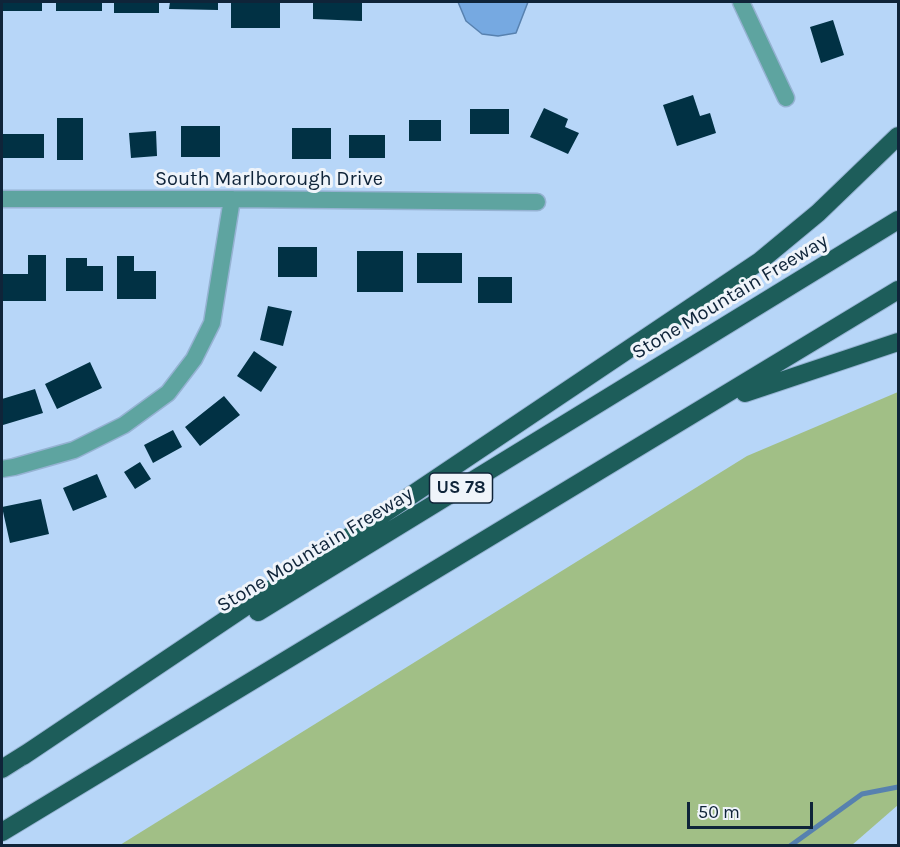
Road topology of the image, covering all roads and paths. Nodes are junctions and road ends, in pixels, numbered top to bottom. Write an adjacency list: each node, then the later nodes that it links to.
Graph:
1 (741, 2): 2 (street)
2 (786, 98)
3 (898, 136): 12 (highway)
4 (2, 199): 5 (street, South Marlborough Drive)
5 (232, 199): 6 (street, South Marlborough Drive); 11 (street)
6 (537, 202)
7 (898, 220): 12 (highway, Stone Mountain Freeway / US 78)
8 (898, 290): 10 (highway, US 78)
9 (898, 342): 10 (highway)
10 (712, 404): 14 (highway, US 78)
11 (2, 469)
12 (23, 756): 13 (highway, Stone Mountain Freeway / US 78)
13 (2, 769)
14 (2, 832)

